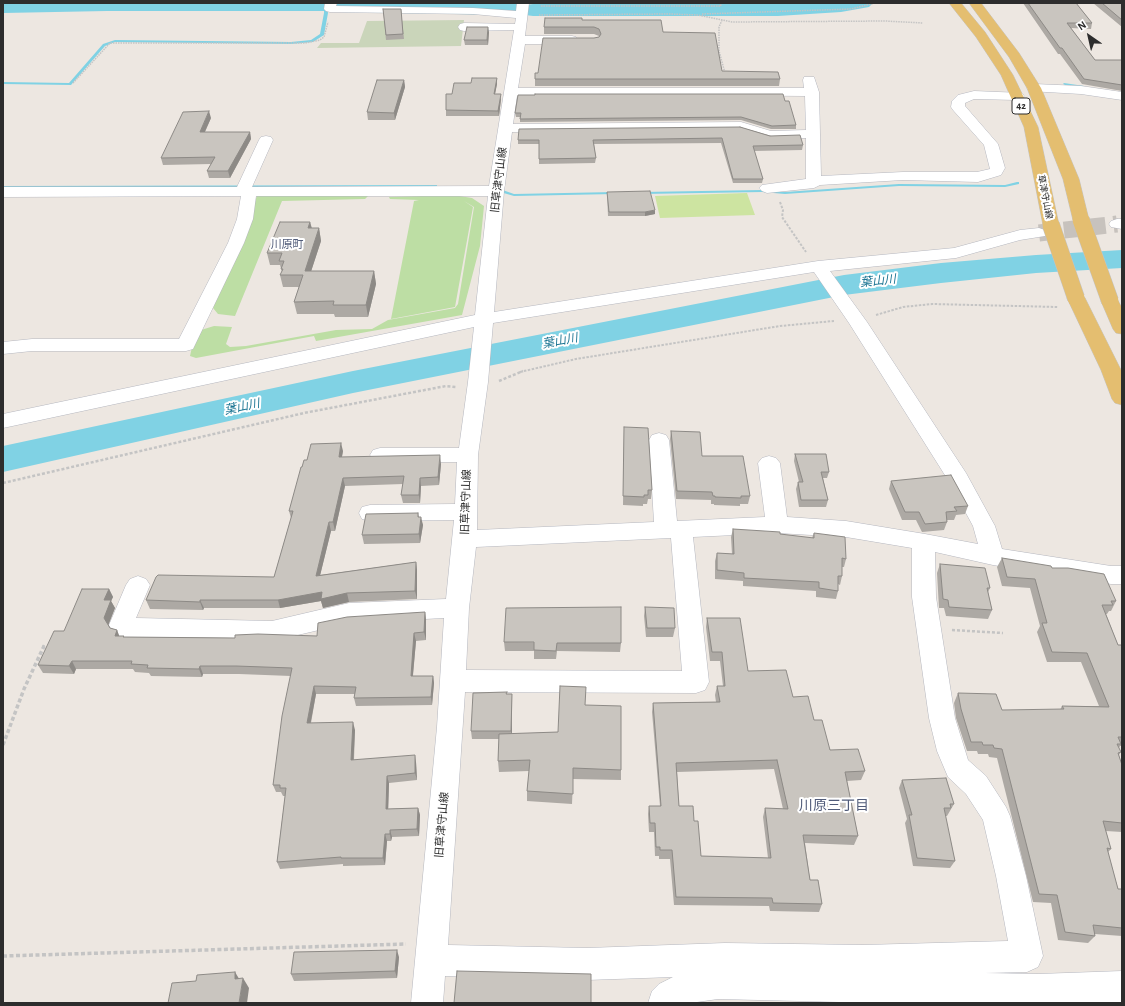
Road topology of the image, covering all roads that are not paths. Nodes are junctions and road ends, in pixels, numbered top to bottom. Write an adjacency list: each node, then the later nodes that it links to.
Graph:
1 (955, 3): 10 (main road, 草津守山線 / 42)
2 (975, 3): 7 (main road, 42)
3 (330, 6): 4 (street)
4 (521, 18): 5 (street); 6 (street); 8 (street, 旧草津守山線)
5 (464, 27)
6 (587, 40)
7 (1034, 88): 11 (street); 24 (main road, 42, bridge)
8 (511, 92): 9 (street); 13 (street, 旧草津守山線)
9 (733, 92): 12 (street); 14 (street)
10 (1017, 96): 16 (street); 21 (main road, 草津守山線 / 42)
11 (1122, 96)
12 (739, 115): 13 (street); 14 (street)
13 (506, 128): 18 (street, 旧草津守山線)
14 (813, 134): 16 (street)
15 (266, 140): 20 (street)
16 (814, 181): 17 (street)
17 (767, 188)
18 (496, 191): 20 (street); 23 (street, 旧草津守山線)
19 (3, 192): 20 (street)
20 (246, 192): 25 (street)
21 (1045, 229): 22 (street); 26 (main road, 草津守山線 / 42, bridge)
22 (818, 266): 23 (street); 38 (street)
23 (484, 321): 27 (street); 30 (street, 旧草津守山線)
24 (1122, 329)
25 (3, 348)
26 (1122, 399)
27 (3, 421)
28 (659, 440): 35 (street)
29 (380, 455): 30 (street)
30 (468, 455): 32 (street, 旧草津守山線)
31 (769, 463): 34 (street)
32 (466, 512): 33 (street); 36 (street, 旧草津守山線)
33 (370, 513)
34 (777, 525): 35 (street); 37 (street)
35 (674, 529): 36 (street); 42 (street)
36 (465, 539): 41 (street, 旧草津守山線)
37 (925, 542): 38 (street); 43 (street)
38 (993, 556): 39 (street)
39 (1118, 581)
40 (138, 585): 41 (street)
41 (457, 608): 42 (street, 旧草津守山線)
42 (452, 681): 43 (street, 旧草津守山線)
43 (430, 951): 46 (street, 旧草津守山線)
44 (1122, 987): 45 (street)
45 (955, 996): 47 (street)
46 (427, 1003)
47 (664, 1003)

